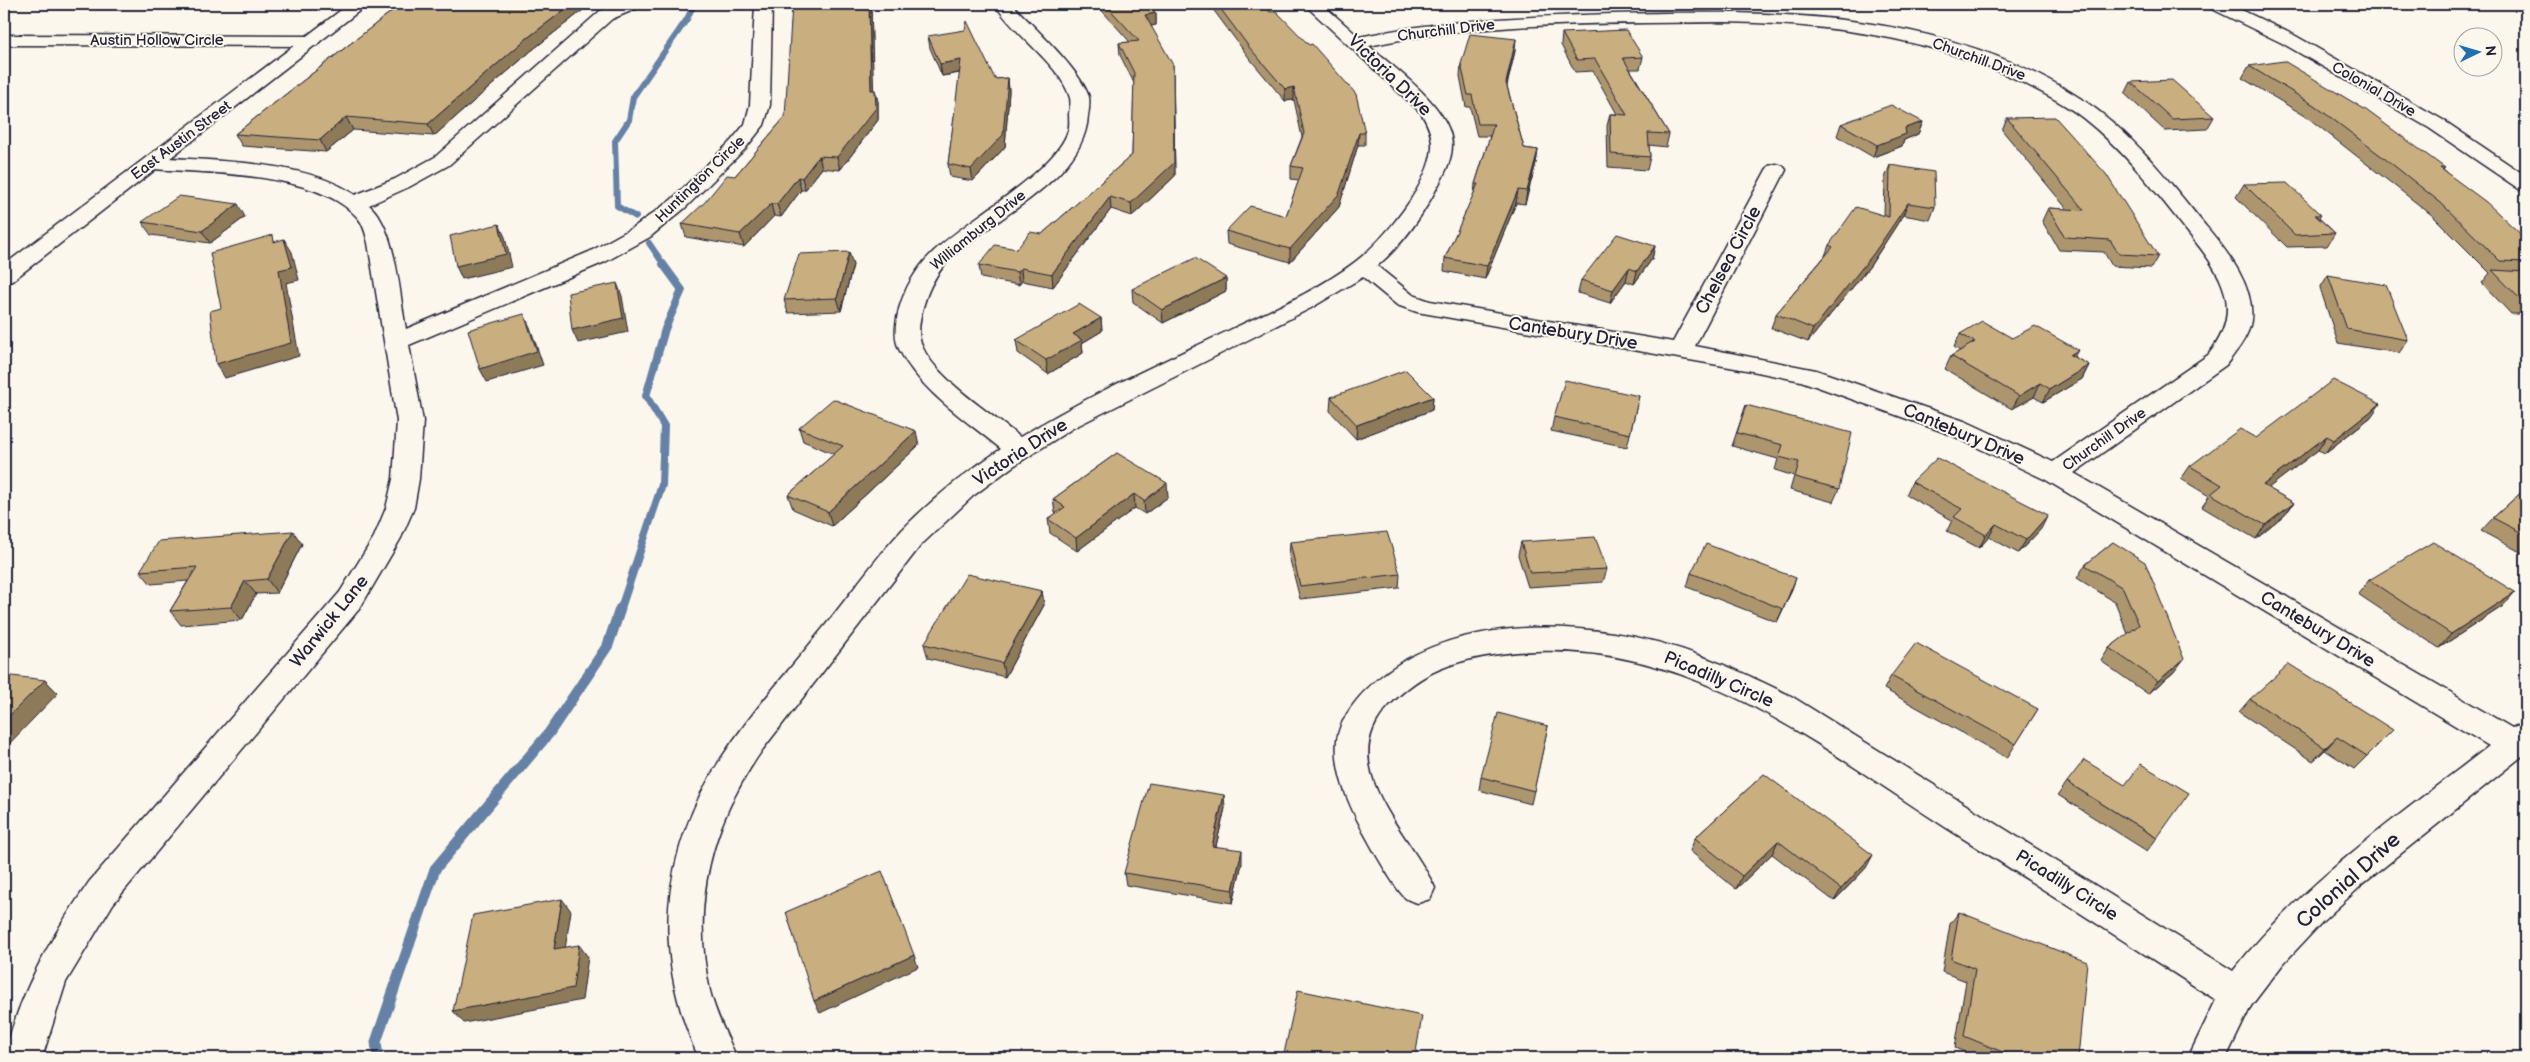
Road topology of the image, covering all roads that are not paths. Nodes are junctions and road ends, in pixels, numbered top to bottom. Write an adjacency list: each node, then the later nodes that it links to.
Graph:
1 (359, 4): 8 (street, East Austin Street)
2 (632, 4): 13 (street)
3 (763, 4): 16 (street, Huntington Circle)
4 (1003, 4): 18 (street, Williamburg Drive)
5 (1312, 4): 9 (street, Victoria Drive)
6 (2216, 4): 12 (street, Colonial Drive)
7 (4, 40): 8 (street, Austin Hollow Circle)
8 (311, 41): 10 (street, East Austin Street)
9 (1357, 43): 14 (street, Victoria Drive); 19 (street, Churchill Drive)
10 (152, 162): 13 (street, Warwick Lane); 15 (street, East Austin Street)
11 (1776, 170): 17 (street, Chelsea Circle)
12 (2526, 184)
13 (354, 204): 16 (street, Warwick Lane)
14 (1363, 266): 17 (street, Cantebury Drive); 18 (street, Victoria Drive)
15 (4, 276)
16 (396, 342): 23 (street, Warwick Lane)
17 (1680, 351): 19 (street, Cantebury Drive)
18 (1018, 449): 24 (street, Victoria Drive)
19 (2055, 474): 20 (street, Cantebury Drive)
20 (2519, 739): 22 (street, Colonial Drive)
21 (1418, 888): 22 (street, Picadilly Circle)
22 (2238, 994): 25 (street, Colonial Drive)
23 (23, 1058)
24 (718, 1058)
25 (2207, 1058)

